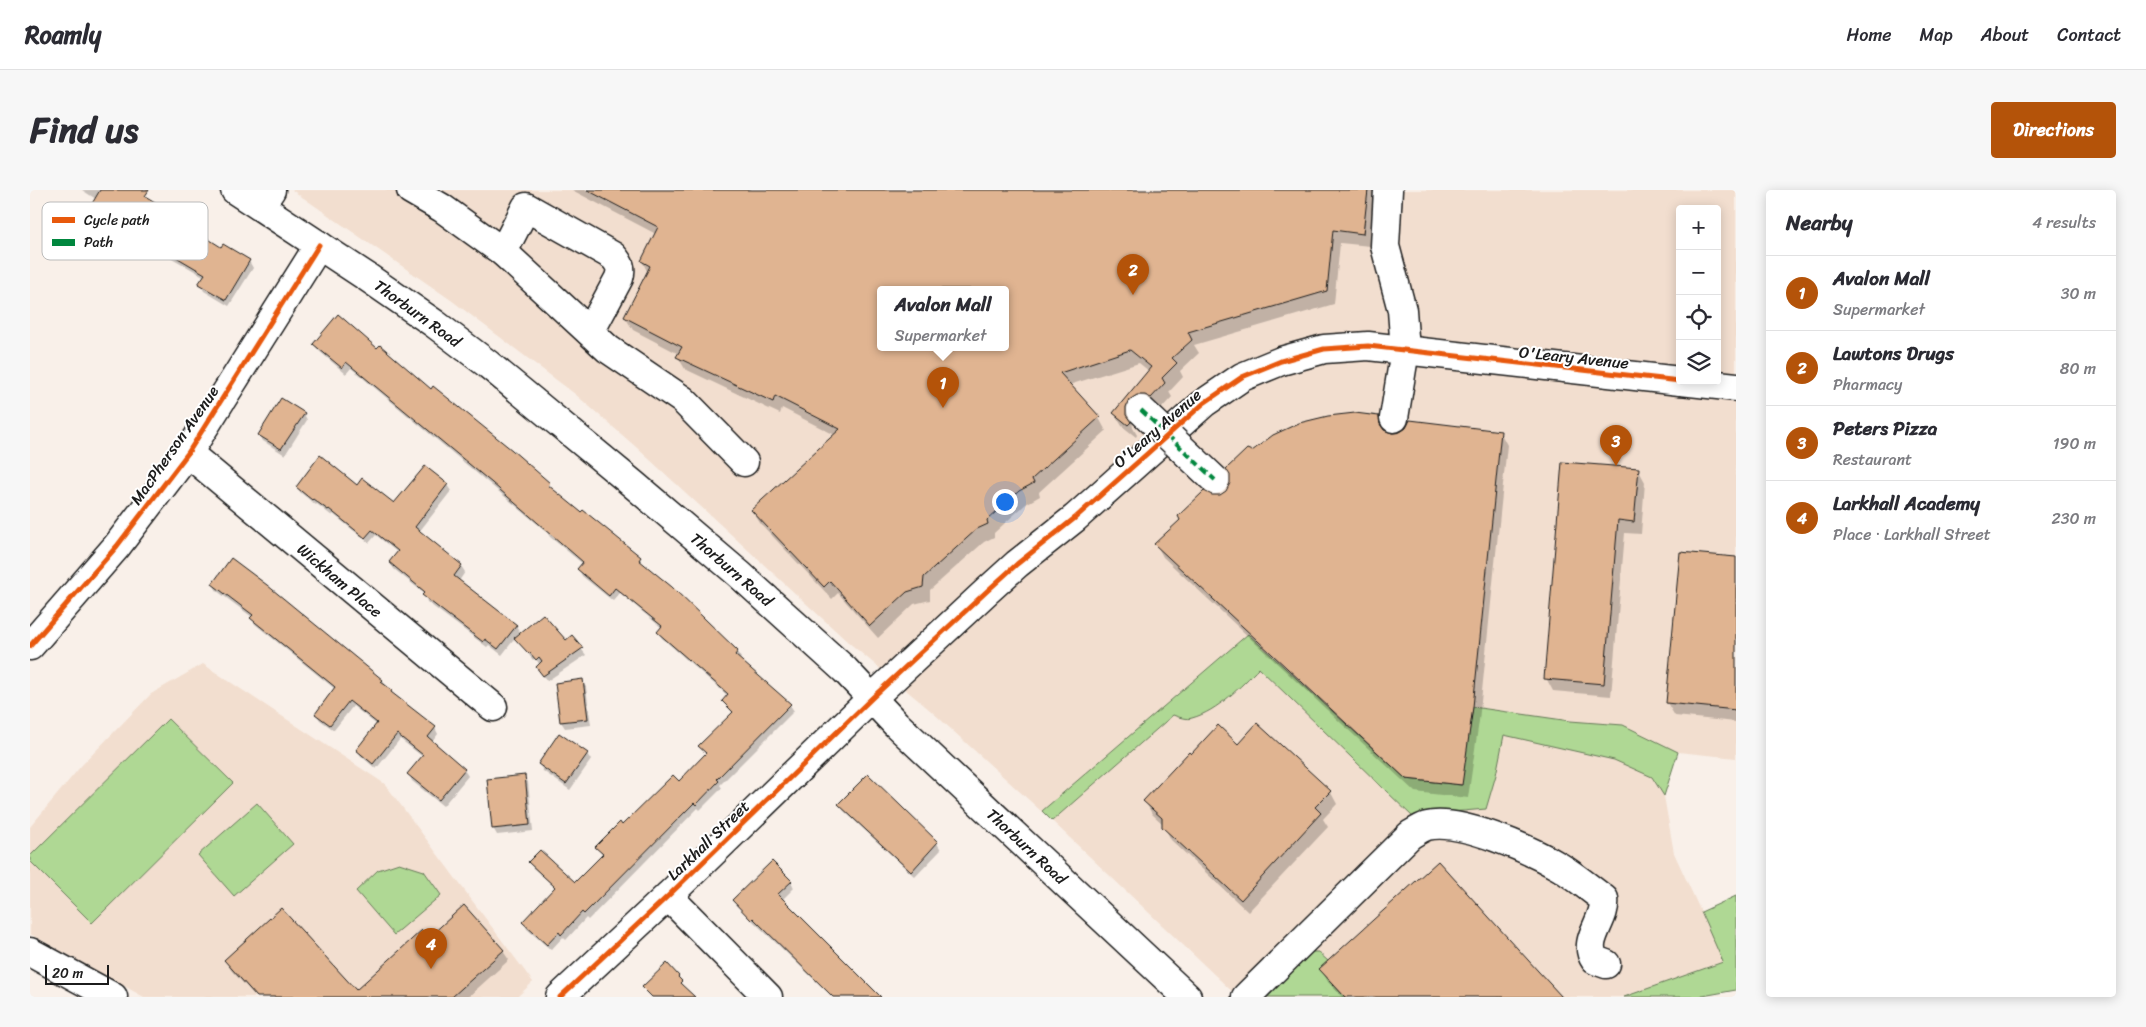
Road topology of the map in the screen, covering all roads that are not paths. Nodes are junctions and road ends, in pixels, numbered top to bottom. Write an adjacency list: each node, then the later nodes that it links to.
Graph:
1 (235, 190): 4 (street, Thorburn Road)
2 (412, 190): 6 (street)
3 (1388, 190): 8 (street)
4 (266, 198): 5 (street, Thorburn Road)
5 (320, 245): 14 (street, MacPherson Avenue); 18 (street, Thorburn Road)
6 (503, 252): 7 (street); 7 (street)
7 (590, 332): 15 (street)
8 (1405, 350): 9 (street, O'Leary Avenue); 13 (street); 18 (street, O'Leary Avenue)
9 (1676, 380)
10 (1718, 385): 11 (street, O'Leary Avenue)
11 (1736, 387)
12 (1141, 410): 16 (street, bridge)
13 (1394, 418)
14 (188, 453): 17 (street, MacPherson Avenue); 19 (street, Wickham Place)
15 (744, 462)
16 (1215, 480)
17 (30, 646)
18 (872, 698): 20 (street, Larkhall Street); 26 (street, Thorburn Road)
19 (493, 707)
20 (668, 896): 24 (street, Larkhall Street); 25 (street)
21 (30, 952): 23 (street)
22 (1606, 964): 27 (street)
23 (113, 997)
24 (560, 997)
25 (768, 997)
26 (1188, 997)
27 (1246, 997)

